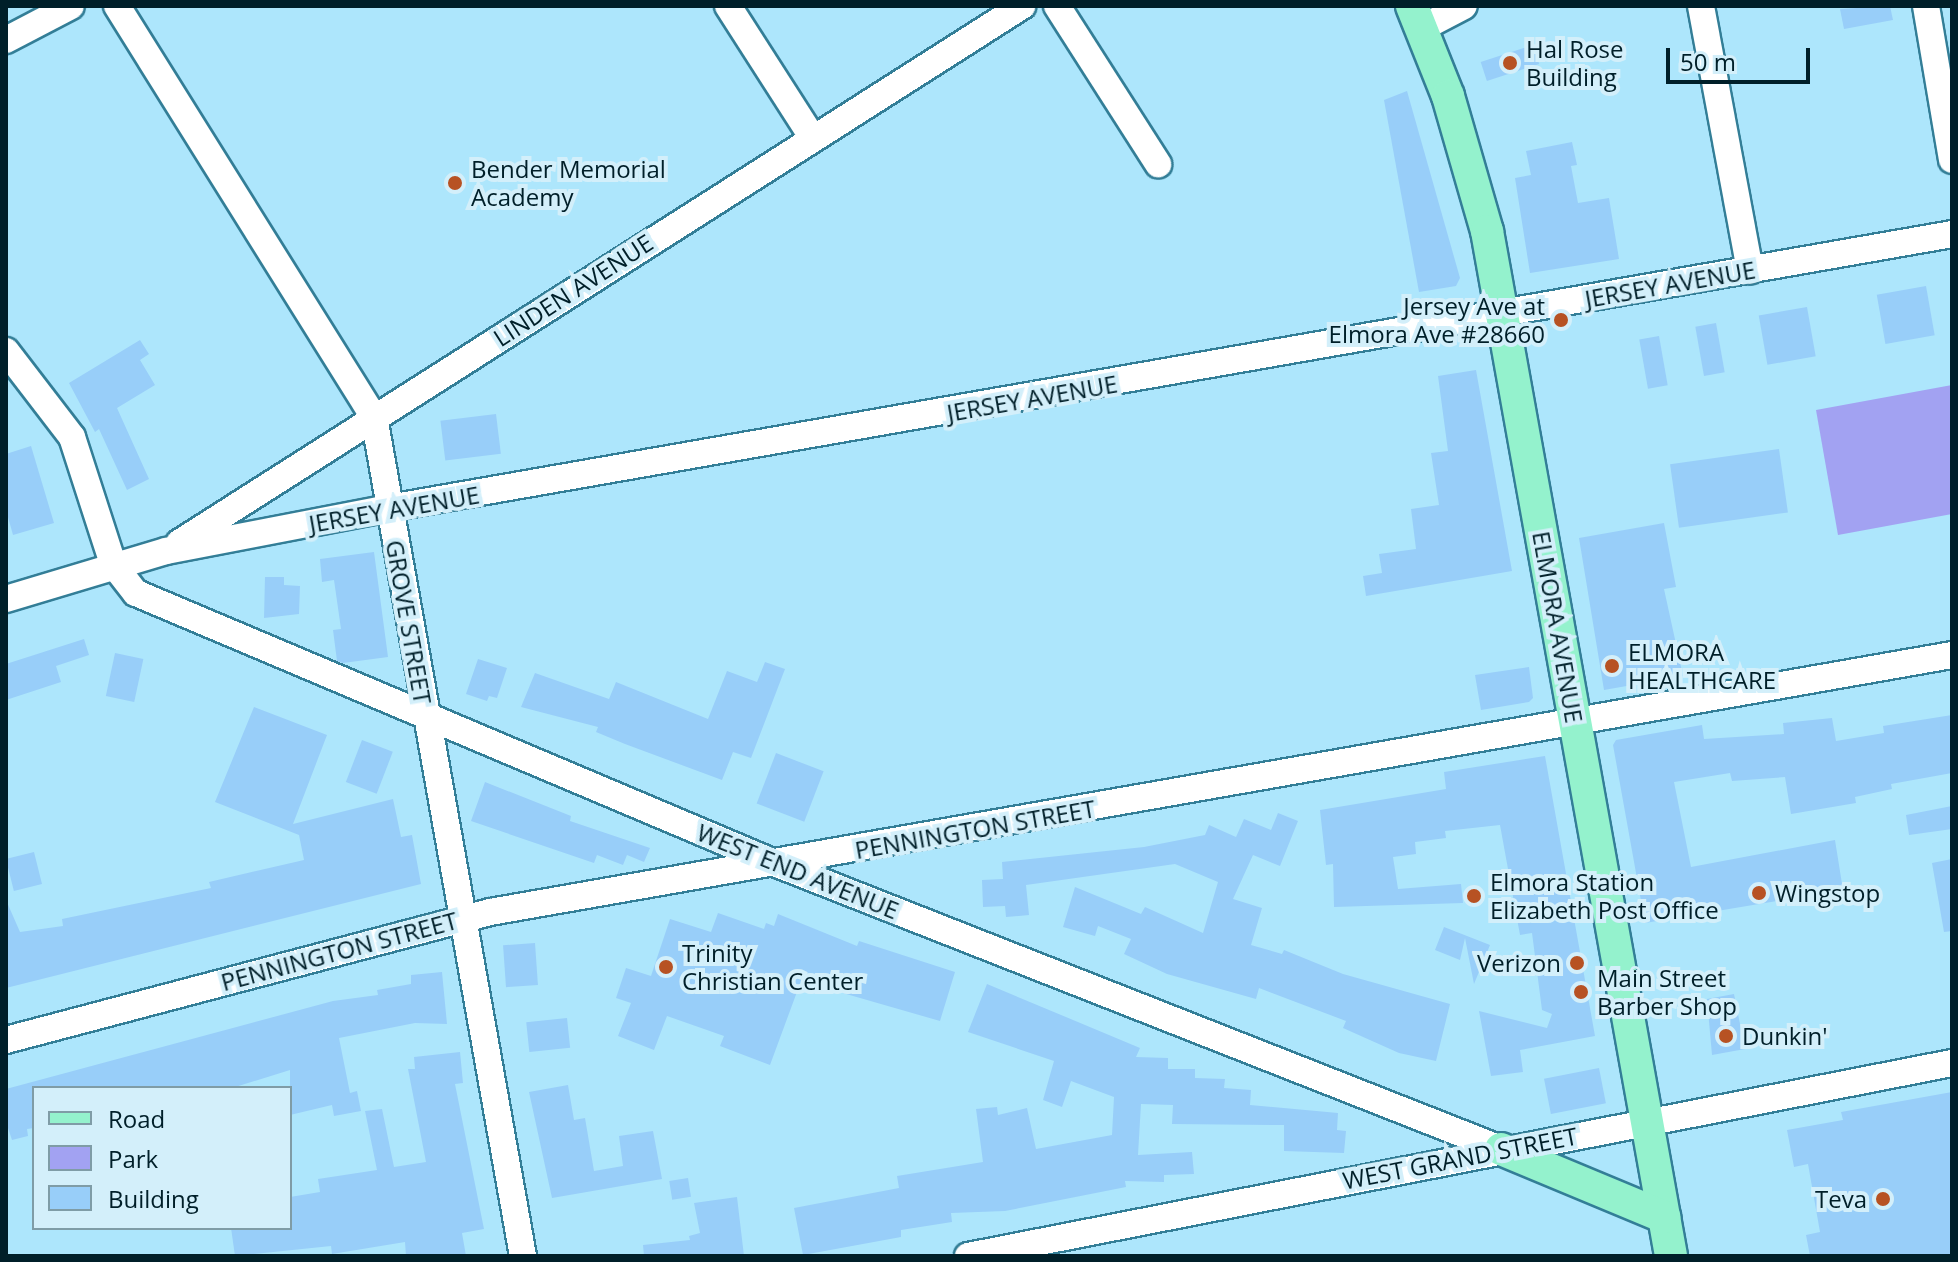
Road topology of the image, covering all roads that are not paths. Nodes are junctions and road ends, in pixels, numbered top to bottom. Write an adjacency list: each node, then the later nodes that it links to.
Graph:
1 (71, 6): 10 (street)
2 (117, 6): 18 (street, GROVE STREET)
3 (728, 6): 11 (street)
4 (1022, 6): 11 (street, LINDEN AVENUE)
5 (1057, 6): 13 (street)
6 (1464, 6): 9 (street)
7 (1701, 6): 15 (street)
8 (1926, 6): 12 (street)
9 (1417, 17): 16 (main road, ELMORA AVENUE)
10 (6, 40)
11 (812, 137): 18 (street, LINDEN AVENUE)
12 (1952, 160)
13 (1158, 164)
14 (1952, 234): 15 (street, JERSEY AVENUE)
15 (1750, 270): 16 (street, JERSEY AVENUE)
16 (1502, 314): 19 (street, JERSEY AVENUE); 25 (main road, ELMORA AVENUE)
17 (6, 351): 21 (street)
18 (374, 417): 19 (street, GROVE STREET); 20 (street, LINDEN AVENUE)
19 (389, 508): 20 (street, JERSEY AVENUE); 24 (street, GROVE STREET)
20 (166, 551): 21 (street, JERSEY AVENUE)
21 (113, 564): 22 (street, JERSEY AVENUE); 24 (street, WEST END AVENUE)
22 (6, 599)
23 (1952, 655): 25 (street, PENNINGTON STREET)
24 (425, 713): 26 (street, WEST END AVENUE); 27 (street, GROVE STREET)
25 (1575, 722): 26 (street, PENNINGTON STREET); 30 (main road, ELMORA AVENUE)
26 (777, 864): 27 (street, PENNINGTON STREET); 31 (street, WEST END AVENUE)
27 (462, 919): 28 (street, PENNINGTON STREET); 33 (street, GROVE STREET)
28 (6, 1040)
29 (1952, 1063): 30 (street, WEST GRAND STREET)
30 (1646, 1121): 31 (street, WEST GRAND STREET); 32 (main road, ELMORA AVENUE)
31 (1501, 1149): 32 (main road); 34 (street, WEST GRAND STREET)
32 (1664, 1217): 35 (main road, ELMORA AVENUE)
33 (523, 1256)
34 (968, 1256)
35 (1671, 1256)

